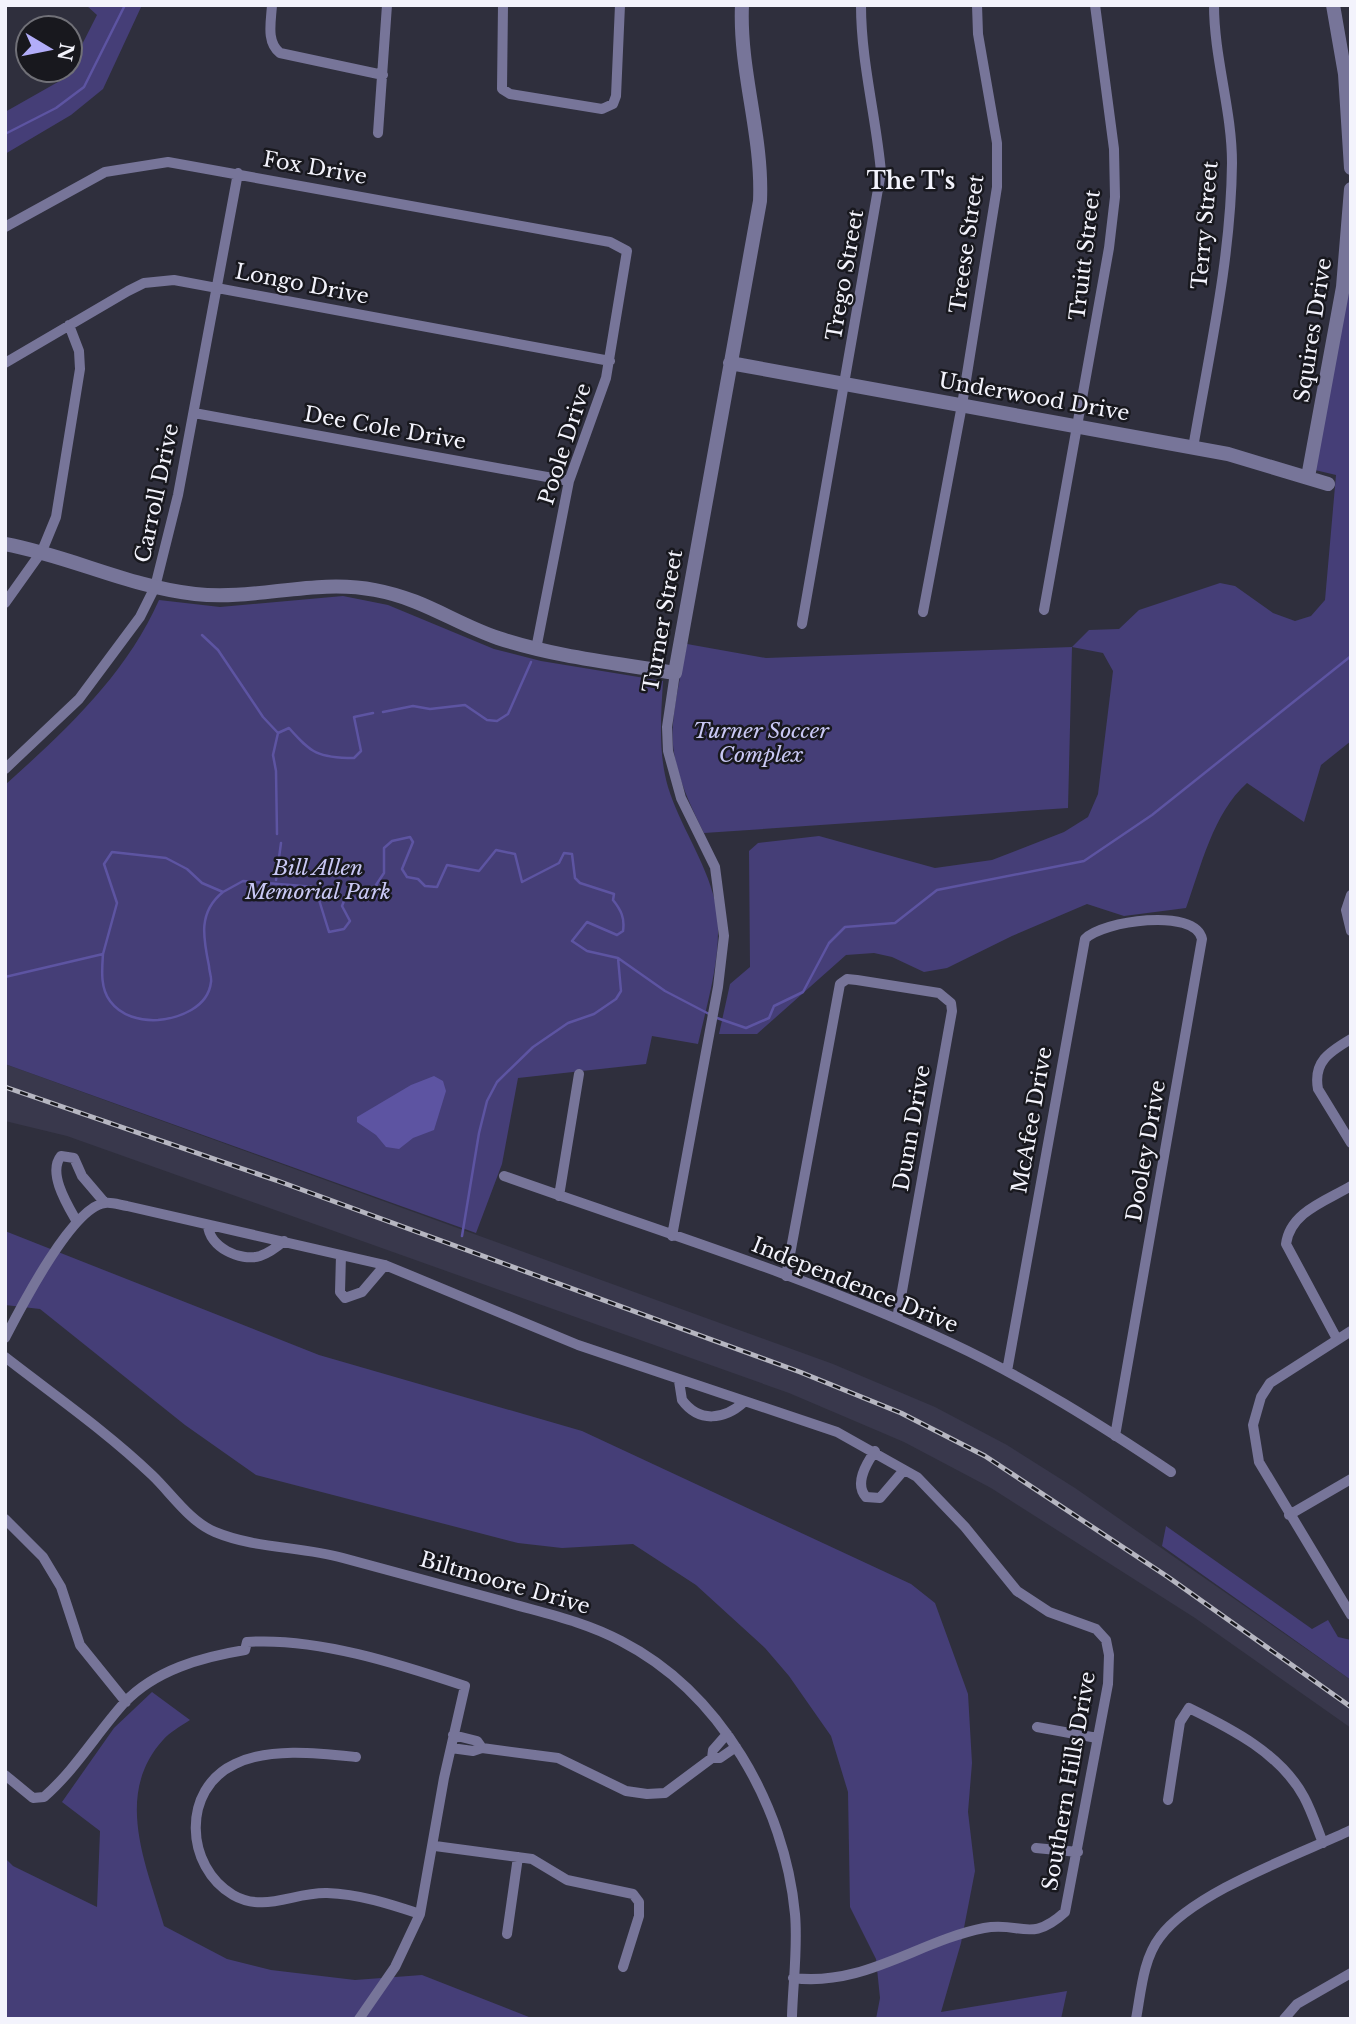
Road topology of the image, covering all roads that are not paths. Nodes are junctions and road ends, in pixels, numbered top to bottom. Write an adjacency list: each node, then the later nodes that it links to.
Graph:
1 (272, 5): 11 (street)
2 (387, 5): 11 (street)
3 (503, 5): 4 (street)
4 (620, 5)
5 (742, 5): 22 (street, Turner Street)
6 (861, 5): 23 (street, Trego Street)
7 (977, 5): 24 (street, Treese Street)
8 (1095, 5): 26 (street, Truitt Street)
9 (1214, 5): 27 (street, Terry Street)
10 (1333, 5): 13 (street)
11 (383, 75): 12 (street)
12 (378, 132)
13 (1351, 168)
14 (238, 173): 16 (street, Fox Drive); 17 (street, Fox Drive); 18 (street, Carroll Drive)
15 (1351, 189): 28 (street, Squires Drive)
16 (5, 228)
17 (628, 251): 20 (street, Poole Drive)
18 (217, 288): 19 (street, Longo Drive); 20 (street, Longo Drive); 25 (street, Carroll Drive)
19 (69, 325): 21 (street, Longo Drive); 32 (street)
20 (610, 361): 29 (street, Poole Drive)
21 (5, 363)
22 (730, 363): 23 (street, Underwood Drive); 39 (street, Turner Street)
23 (846, 385): 24 (street, Underwood Drive); 37 (street, Trego Street)
24 (962, 405): 26 (street, Underwood Drive); 36 (street, Treese Street)
25 (194, 413): 29 (street, Dee Cole Drive); 33 (street, Carroll Drive)
26 (1078, 426): 27 (street, Underwood Drive); 35 (street, Truitt Street)
27 (1194, 448): 28 (street, Underwood Drive)
28 (1308, 477): 30 (street, Underwood Drive)
29 (569, 481): 38 (street, Poole Drive)
30 (1328, 484)
31 (5, 544): 32 (street)
32 (42, 551): 33 (street); 34 (street)
33 (156, 587): 38 (street); 40 (street, Carroll Drive)
34 (5, 603)
35 (1044, 610)
36 (923, 612)
37 (802, 624)
38 (536, 649): 39 (street)
39 (675, 673): 53 (street, Turner Street)
40 (5, 769)
41 (1351, 895): 43 (street)
42 (1144, 922): 63 (street, McAfee Drive); 66 (street, Dooley Drive)
43 (1351, 931)
44 (1351, 1039): 46 (street)
45 (579, 1074): 49 (street)
46 (1351, 1143)
47 (504, 1176): 49 (street, Independence Drive)
48 (1351, 1186): 61 (street)
49 (559, 1196): 53 (street, Independence Drive)
50 (105, 1203): 51 (street); 51 (street); 52 (street, Southern Hills Drive)
51 (77, 1222): 60 (street)
52 (208, 1225): 54 (street, Southern Hills Drive); 54 (street)
53 (672, 1236): 57 (street, Independence Drive)
54 (285, 1241): 55 (street, Southern Hills Drive)
55 (341, 1255): 56 (street, Southern Hills Drive); 56 (street)
56 (385, 1265): 64 (street, Southern Hills Drive)
57 (786, 1276): 58 (street, Independence Drive); 58 (street, Dunn Drive)
58 (897, 1319): 63 (street, Independence Drive)
59 (1351, 1331): 61 (street)
60 (5, 1338)
61 (1337, 1339): 71 (street)
62 (5, 1357): 76 (street, Biltmoore Drive)
63 (1007, 1371): 66 (street, Independence Drive)
64 (679, 1381): 65 (street, Southern Hills Drive); 65 (street)
65 (744, 1402): 67 (street, Southern Hills Drive)
66 (1115, 1436): 69 (street, Independence Drive)
67 (875, 1451): 68 (street, Southern Hills Drive); 68 (street)
68 (904, 1470): 78 (street, Southern Hills Drive)
69 (1171, 1472)
70 (1351, 1479): 71 (street)
71 (1289, 1515): 73 (street)
72 (5, 1519): 74 (street)
73 (1351, 1615)
74 (126, 1702): 77 (street); 84 (street)
75 (1037, 1727): 78 (street)
76 (727, 1734): 79 (street, Biltmoore Drive); 83 (street)
77 (453, 1735): 80 (street); 81 (street)
78 (1097, 1738): 90 (street, Southern Hills Drive)
79 (736, 1747): 83 (street); 96 (street, Biltmoore Drive)
80 (450, 1748): 81 (street); 88 (street)
81 (482, 1748): 83 (street)
82 (356, 1757): 92 (street)
83 (712, 1758)
84 (5, 1775)
85 (1168, 1800): 87 (street)
86 (1351, 1830): 87 (street)
87 (1323, 1843): 99 (street)
88 (435, 1846): 91 (street); 92 (street)
89 (1036, 1848): 90 (street)
90 (1078, 1852): 96 (street, Southern Hills Drive)
91 (518, 1857): 93 (street); 94 (street)
92 (420, 1913): 98 (street)
93 (508, 1934)
94 (623, 1967)
95 (1351, 1973): 100 (street)
96 (793, 1978): 97 (street, Biltmoore Drive)
97 (792, 2016)
98 (359, 2019)
99 (1136, 2019)
100 (1284, 2019)

